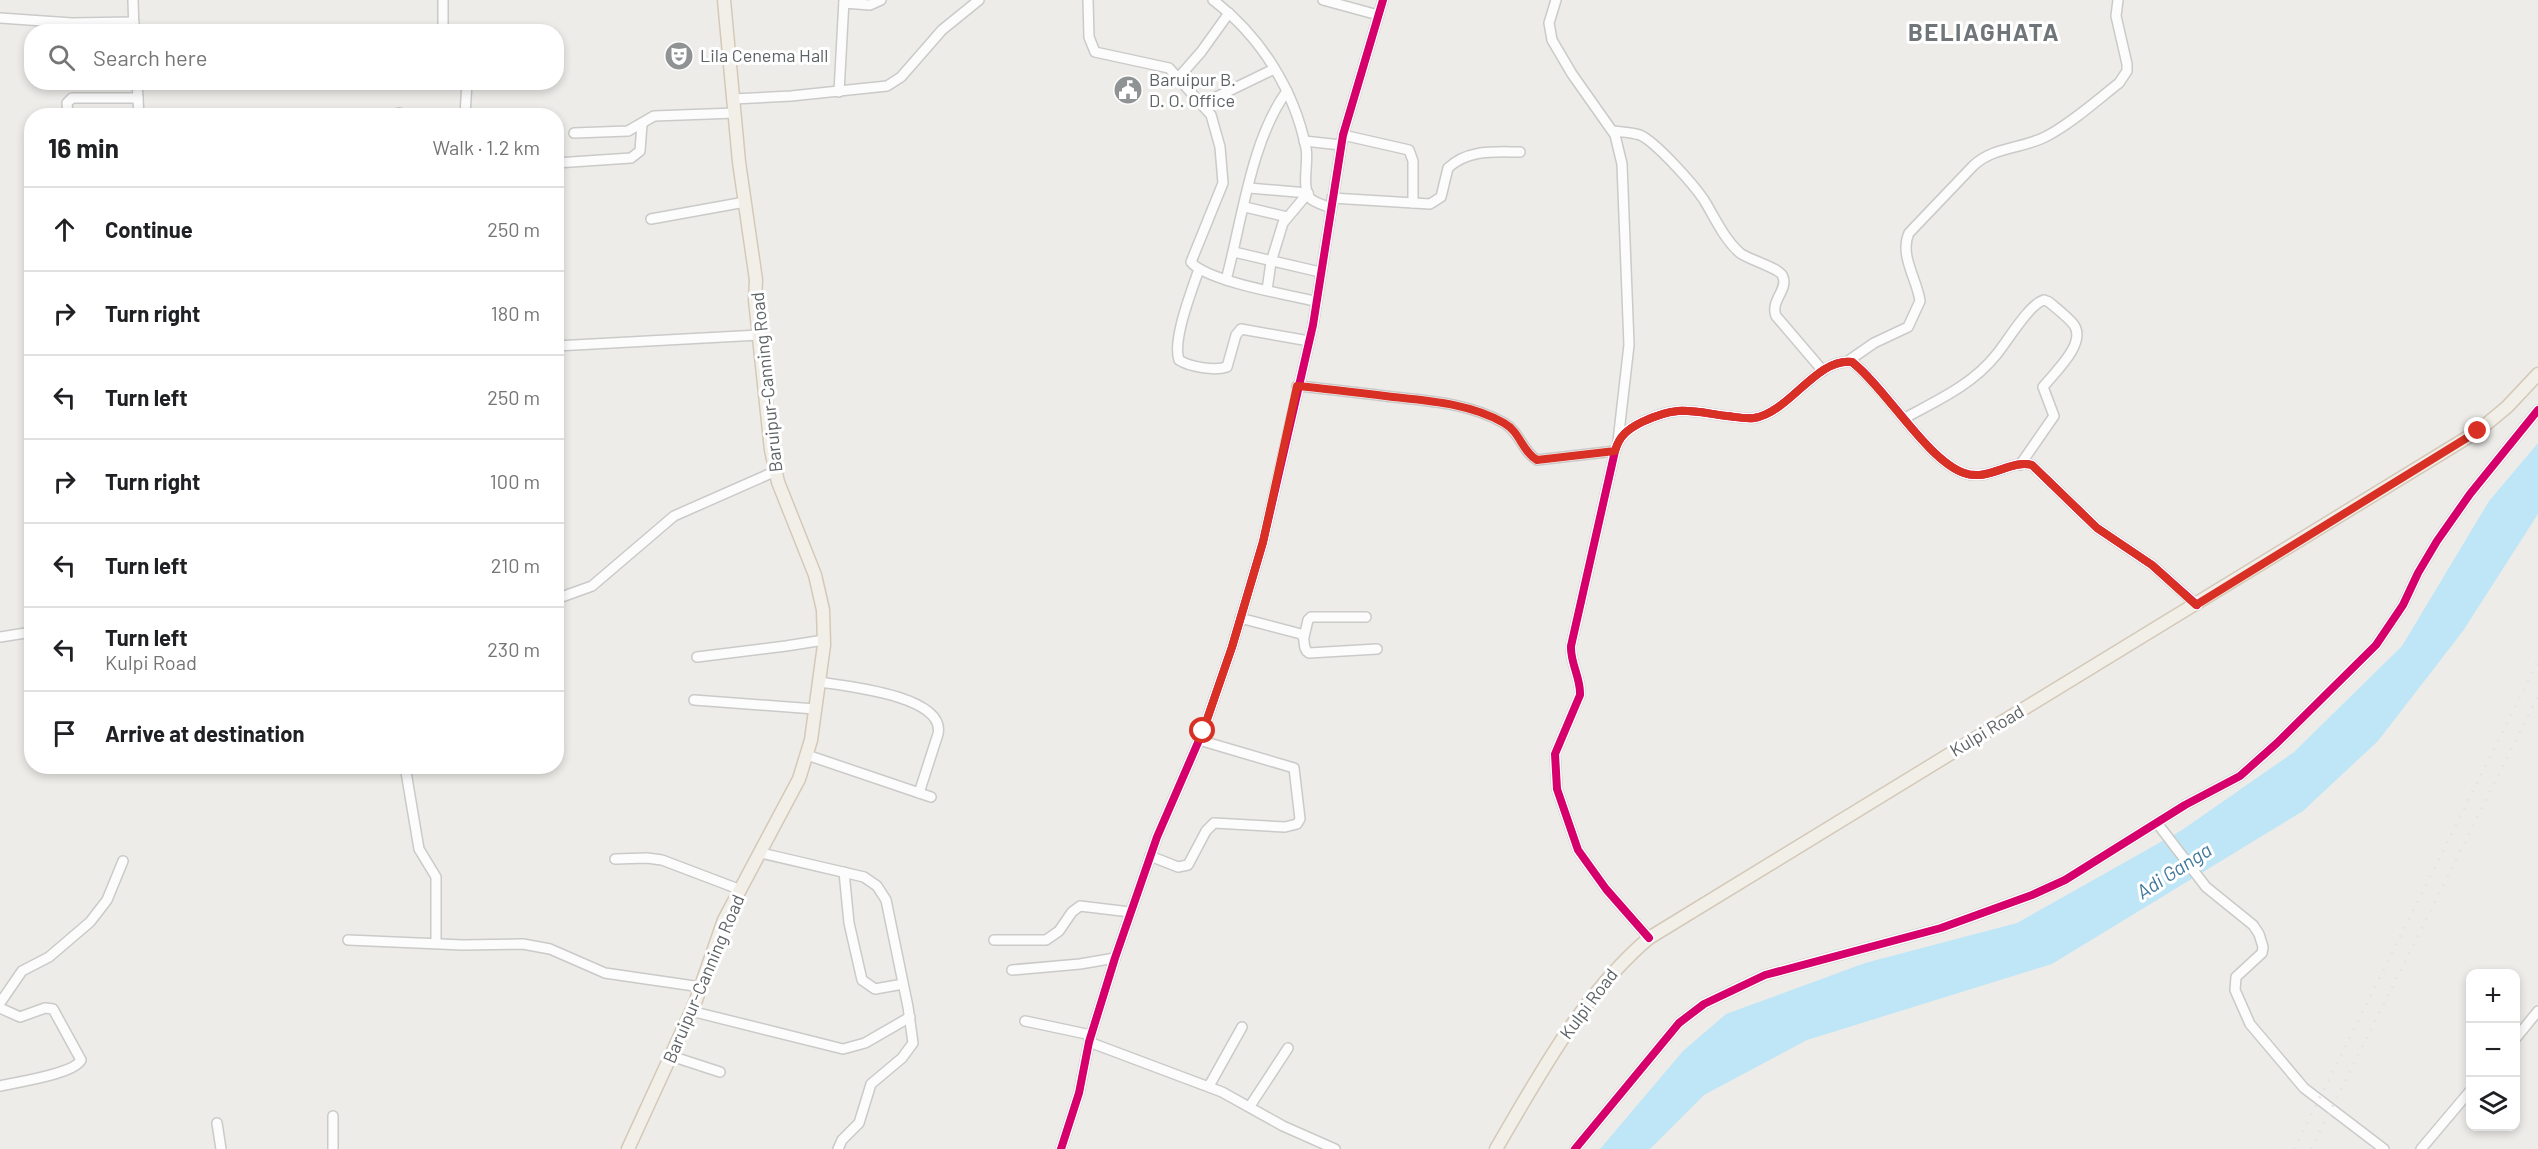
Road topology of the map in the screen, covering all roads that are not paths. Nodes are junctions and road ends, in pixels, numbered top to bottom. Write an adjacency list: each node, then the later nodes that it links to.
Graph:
1 (133, 0): 18 (street)
2 (443, 0): 19 (street)
3 (724, 0): 27 (main road, Baruipur-Canning Road)
4 (881, 0): 12 (street)
5 (979, 0): 25 (street)
6 (1088, 0): 21 (street)
7 (1213, 0): 14 (street)
8 (1323, 0): 13 (street)
9 (1383, 0): 15 (street)
10 (1556, 0): 34 (street)
11 (2118, 0): 58 (street)
12 (844, 2): 25 (street)
13 (1357, 4): 15 (street)
14 (1229, 13): 20 (street); 21 (street)
15 (1378, 15): 36 (street)
16 (0, 18): 17 (street)
17 (88, 24)
18 (134, 24)
19 (442, 24)
20 (1274, 69): 24 (street); 28 (street)
21 (1179, 77): 28 (street)
22 (138, 90): 26 (street)
23 (467, 90): 31 (street)
24 (1287, 91): 37 (street); 40 (street)
25 (839, 92): 27 (street)
26 (138, 98): 29 (street); 30 (street)
27 (733, 99): 32 (main road, Baruipur-Canning Road)
28 (1202, 104): 50 (street)
29 (67, 108)
30 (139, 108)
31 (465, 108)
32 (735, 113): 33 (street); 42 (main road, Baruipur-Canning Road)
33 (642, 124): 35 (street); 39 (street)
34 (1612, 131): 59 (street); 64 (street)
35 (574, 133)
36 (1342, 140): 37 (street); 43 (street); 44 (street)
37 (1304, 141): 41 (street)
38 (1520, 152): 44 (street)
39 (564, 162)
40 (1249, 188): 41 (street); 45 (street)
41 (1308, 193): 43 (street); 46 (street)
42 (745, 202): 47 (street); 55 (main road, Baruipur-Canning Road)
43 (1331, 203): 44 (street); 51 (street)
44 (1413, 203)
45 (1245, 207): 46 (street); 48 (street)
46 (1287, 217): 49 (street)
47 (651, 219)
48 (1234, 252): 49 (street); 52 (street)
49 (1271, 262): 51 (street); 53 (street)
50 (1199, 269): 52 (street); 56 (street)
51 (1320, 272): 54 (street)
52 (1226, 280): 53 (street)
53 (1267, 290): 54 (street)
54 (1315, 301): 56 (street)
55 (759, 335): 57 (street); 67 (main road, Baruipur-Canning Road)
56 (1309, 341): 61 (street)
57 (564, 346)
58 (1848, 361): 59 (street); 63 (street)
59 (1823, 371): 64 (street)
60 (2538, 374): 69 (main road, Kulpi Road)
61 (1297, 386): 65 (street); 71 (street)
62 (2538, 410): 86 (street)
63 (1905, 418): 66 (street); 66 (street)
64 (1618, 441): 65 (street)
65 (1615, 451): 94 (street)
66 (2020, 465): 69 (street)
67 (776, 471): 68 (street); 75 (main road, Baruipur-Canning Road)
68 (564, 596)
69 (2196, 605): 94 (main road, Kulpi Road)
70 (1366, 617): 74 (street)
71 (1240, 618): 74 (street); 81 (street)
72 (24, 633): 73 (street)
73 (0, 637)
74 (1304, 637): 76 (street)
75 (824, 640): 77 (street); 78 (main road, Baruipur-Canning Road)
76 (1377, 649)
77 (697, 657)
78 (819, 682): 80 (main road, Baruipur-Canning Road); 84 (street)
79 (694, 700): 80 (street)
80 (815, 709): 82 (main road, Baruipur-Canning Road)
81 (1199, 740): 88 (street); 88 (street)
82 (807, 755): 84 (street); 87 (main road, Baruipur-Canning Road)
83 (406, 774): 97 (street)
84 (919, 793): 85 (street)
85 (931, 797)
86 (2157, 823): 127 (street); 128 (street)
87 (761, 853): 91 (street); 92 (main road, Baruipur-Canning Road)
88 (1150, 856): 93 (street)
89 (615, 860): 92 (street)
90 (123, 861): 102 (street)
91 (844, 872): 100 (street); 100 (street)
92 (741, 890): 101 (main road, Baruipur-Canning Road)
93 (1130, 912): 96 (street); 98 (street)
94 (1649, 938): 126 (main road, Kulpi Road)
95 (348, 940): 97 (street)
96 (994, 940)
97 (436, 943): 101 (street)
98 (1115, 958): 99 (street); 110 (street)
99 (1012, 970)
100 (903, 984): 106 (street)
101 (701, 987): 104 (main road, Baruipur-Canning Road)
102 (0, 1003)
103 (0, 1008): 114 (street)
104 (692, 1011): 106 (street); 112 (main road, Baruipur-Canning Road)
105 (2538, 1011): 109 (street)
106 (910, 1017): 123 (street)
107 (1025, 1021): 110 (street)
108 (1242, 1027): 115 (street)
109 (2520, 1033)
110 (1090, 1039): 115 (street); 124 (street)
111 (1288, 1048): 117 (street)
112 (671, 1056): 113 (street); 122 (main road, Baruipur-Canning Road)
113 (720, 1072)
114 (0, 1086)
115 (1209, 1086): 117 (street)
116 (2466, 1095): 129 (street)
117 (1250, 1106): 125 (street)
118 (333, 1116): 121 (street)
119 (217, 1123): 120 (street)
120 (221, 1149)
121 (333, 1149)
122 (628, 1149)
123 (838, 1149)
124 (1061, 1149)
125 (1335, 1149)
126 (1496, 1149)
127 (1575, 1149)
128 (2384, 1149)
129 (2421, 1149)

